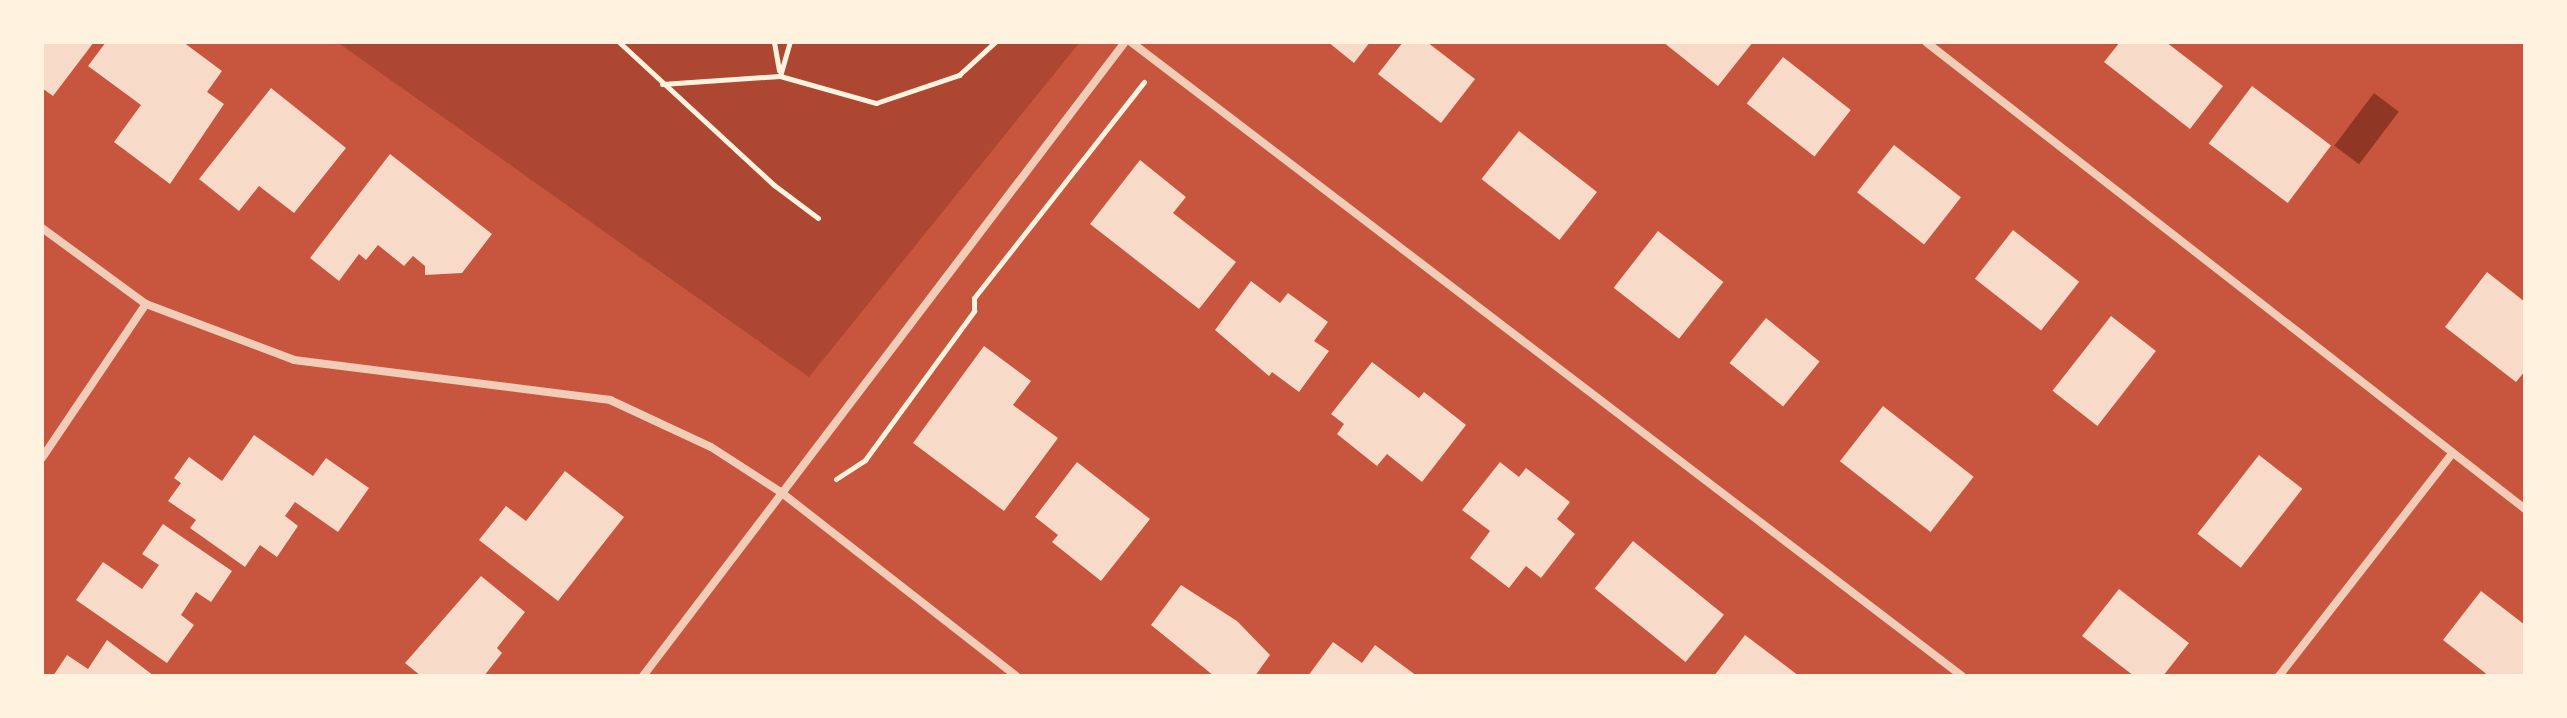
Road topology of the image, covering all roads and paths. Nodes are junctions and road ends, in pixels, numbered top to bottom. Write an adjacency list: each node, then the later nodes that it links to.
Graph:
1 (619, 42): 8 (path)
2 (774, 42): 7 (path)
3 (790, 42): 7 (path)
4 (995, 42): 7 (path)
5 (1128, 42): 16 (street); 20 (street)
6 (1926, 42): 13 (street)
7 (780, 76): 8 (path)
8 (662, 84): 10 (path)
9 (1133, 97): 15 (path)
10 (818, 218)
11 (42, 228): 12 (street)
12 (146, 304): 14 (street); 16 (street)
13 (2451, 455): 17 (street); 21 (street)
14 (42, 458)
15 (836, 479)
16 (782, 493): 18 (street); 19 (street)
17 (2525, 509)
18 (643, 676)
19 (1016, 676)
20 (1962, 676)
21 (2279, 676)

